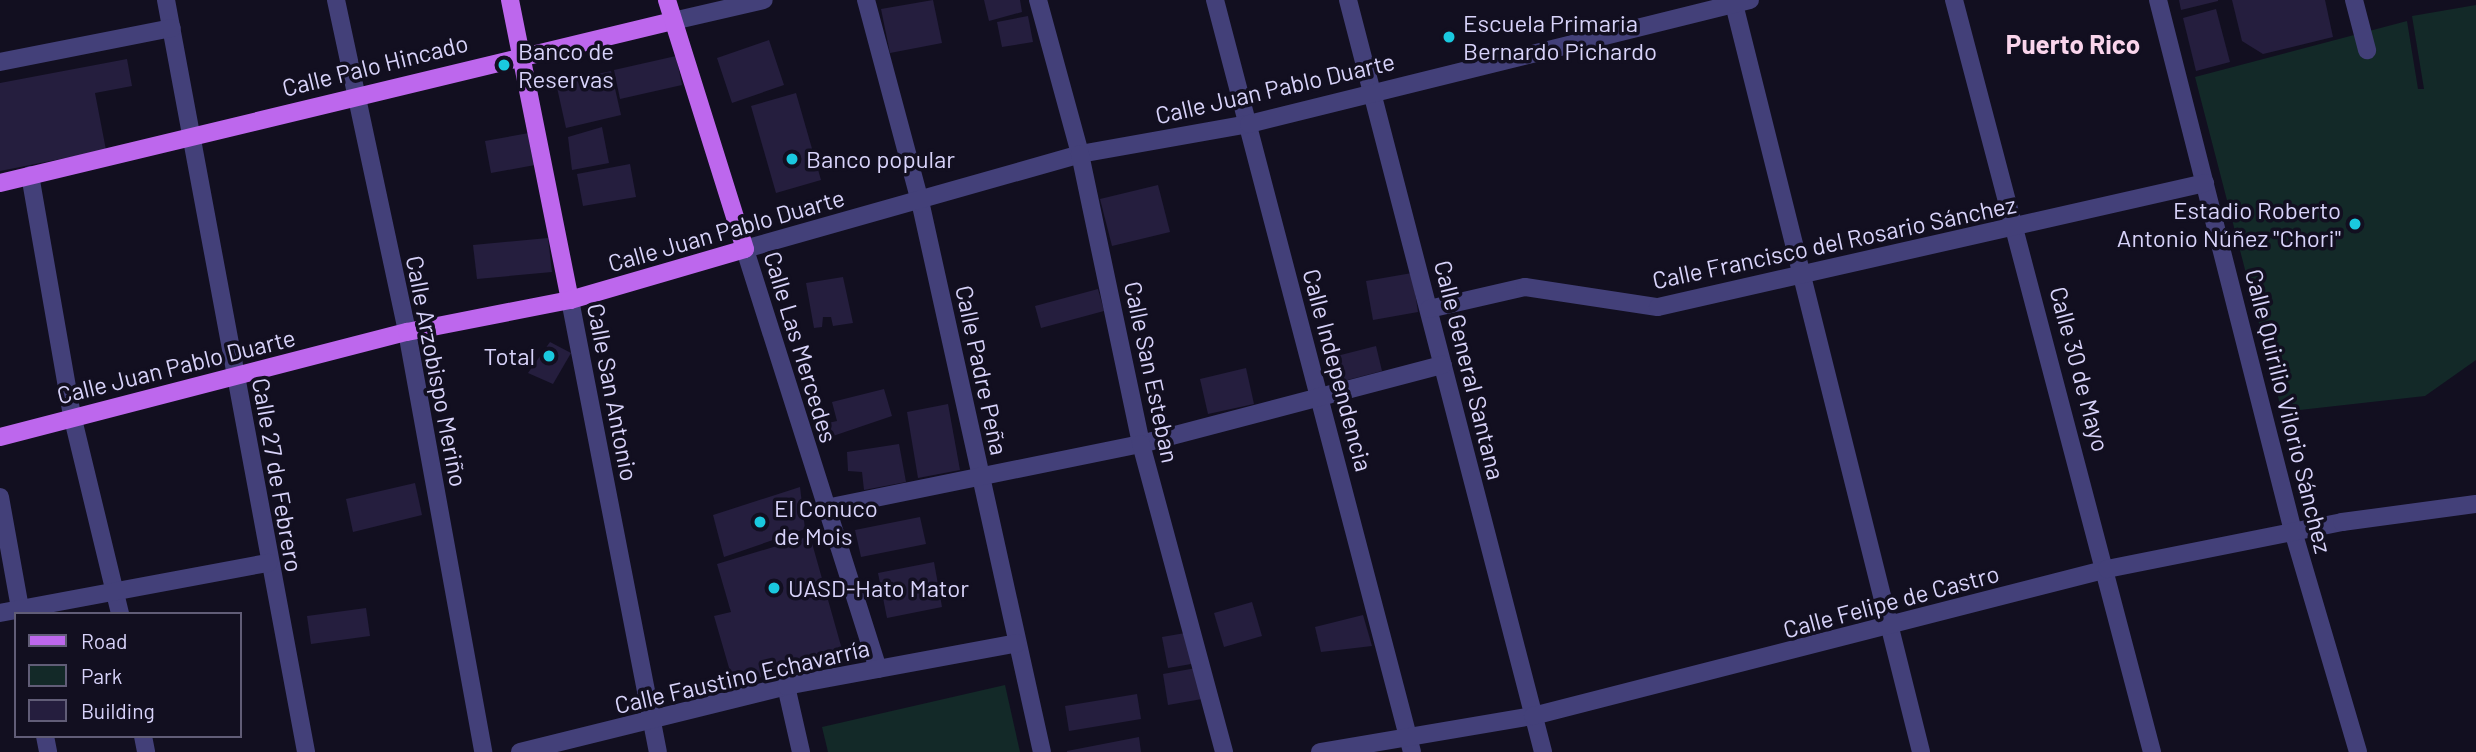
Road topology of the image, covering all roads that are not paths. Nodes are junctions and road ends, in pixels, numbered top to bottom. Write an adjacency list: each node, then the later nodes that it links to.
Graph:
1 (166, 0): 15 (street, Calle 27 de Febrero)
2 (336, 0): 20 (street, Calle Arzobispo Meriño)
3 (510, 0): 17 (main road, Calle San Antonio)
4 (667, 0): 14 (main road, Calle Las Mercedes)
5 (764, 0): 14 (street, Calle Palo Hincado)
6 (866, 0): 27 (street, Calle Padre Peña)
7 (1038, 0): 23 (street, Calle San Esteban)
8 (1215, 0): 21 (street, Calle Independencia)
9 (1348, 0): 19 (street, Calle General Santana)
10 (1954, 0): 28 (street, Calle 30 de Mayo)
11 (2158, 0): 26 (street, Calle Quirilio Vilorio Sánchez)
12 (2354, 0): 16 (street)
13 (1739, 1): 19 (street, Calle Juan Pablo Duarte); 30 (street)
14 (673, 21): 17 (main road, Calle Palo Hincado); 29 (main road, Calle Las Mercedes)
15 (172, 28): 18 (street); 22 (street, Calle 27 de Febrero)
16 (2367, 50)
17 (520, 55): 20 (main road, Calle Palo Hincado); 31 (main road, Calle San Antonio)
18 (0, 62)
19 (1375, 91): 21 (street, Calle Juan Pablo Duarte); 32 (street, Calle General Santana)
20 (354, 94): 22 (main road, Calle Palo Hincado); 33 (street, Calle Arzobispo Meriño)
21 (1249, 124): 23 (street, Calle Juan Pablo Duarte); 36 (street, Calle Independencia)
22 (196, 138): 24 (main road, Calle Palo Hincado); 35 (street, Calle 27 de Febrero)
23 (1080, 154): 27 (street, Calle Juan Pablo Duarte); 39 (street, Calle San Esteban)
24 (30, 175): 25 (main road, Calle Palo Hincado); 37 (street)
25 (0, 183)
26 (2206, 183): 28 (street, Calle Francisco del Rosario Sánchez); 44 (street, Calle Quirilio Vilorio Sánchez)
27 (920, 201): 29 (street, Calle Juan Pablo Duarte); 40 (street, Calle Padre Peña)
28 (2018, 230): 30 (street, Calle Francisco del Rosario Sánchez); 46 (street, Calle 30 de Mayo)
29 (745, 249): 31 (main road, Calle Juan Pablo Duarte); 43 (street, Calle Las Mercedes)
30 (1806, 276): 32 (street, Calle Francisco del Rosario Sánchez); 50 (street)
31 (570, 300): 33 (main road, Calle Juan Pablo Duarte); 55 (street, Calle San Antonio)
32 (1429, 309): 34 (street, Calle General Santana)
33 (407, 332): 35 (main road, Calle Juan Pablo Duarte); 58 (street, Calle Arzobispo Meriño)
34 (1443, 365): 36 (street); 54 (street, Calle General Santana)
35 (235, 378): 37 (main road, Calle Juan Pablo Duarte); 45 (street, Calle 27 de Febrero)
36 (1321, 400): 39 (street); 56 (street, Calle Independencia)
37 (72, 415): 38 (main road, Calle Juan Pablo Duarte); 47 (street)
38 (0, 437)
39 (1141, 444): 40 (street); 63 (street, Calle San Esteban)
40 (981, 481): 43 (street); 51 (street, Calle Padre Peña)
41 (0, 497): 48 (street)
42 (2476, 504): 44 (street, Calle Felipe de Castro)
43 (826, 508): 52 (street, Calle Las Mercedes)
44 (2293, 531): 46 (street, Calle Felipe de Castro); 68 (street, Calle Quirilio Vilorio Sánchez)
45 (268, 563): 47 (street); 57 (street, Calle 27 de Febrero)
46 (2107, 569): 50 (street, Calle Felipe de Castro); 67 (street, Calle 30 de Mayo)
47 (115, 588): 48 (street); 49 (street)
48 (21, 612)
49 (120, 612)
50 (1889, 628): 54 (street, Calle Felipe de Castro); 66 (street)
51 (1017, 643): 52 (street, Calle Faustino Echavarría); 62 (street, Calle Padre Peña)
52 (878, 669): 53 (street, Calle Faustino Echavarría)
53 (786, 686): 55 (street, Calle Faustino Echavarría); 61 (street)
54 (1533, 716): 56 (street, Calle Felipe de Castro); 65 (street, Calle General Santana)
55 (652, 724): 59 (street, Calle Faustino Echavarría); 60 (street, Calle San Antonio)
56 (1410, 746): 64 (street, Calle Felipe de Castro)
57 (306, 752)
58 (483, 752)
59 (520, 752)
60 (658, 752)
61 (801, 752)
62 (1042, 752)
63 (1224, 752)
64 (1320, 752)
65 (1543, 752)
66 (1921, 752)
67 (2152, 752)
68 (2358, 752)

